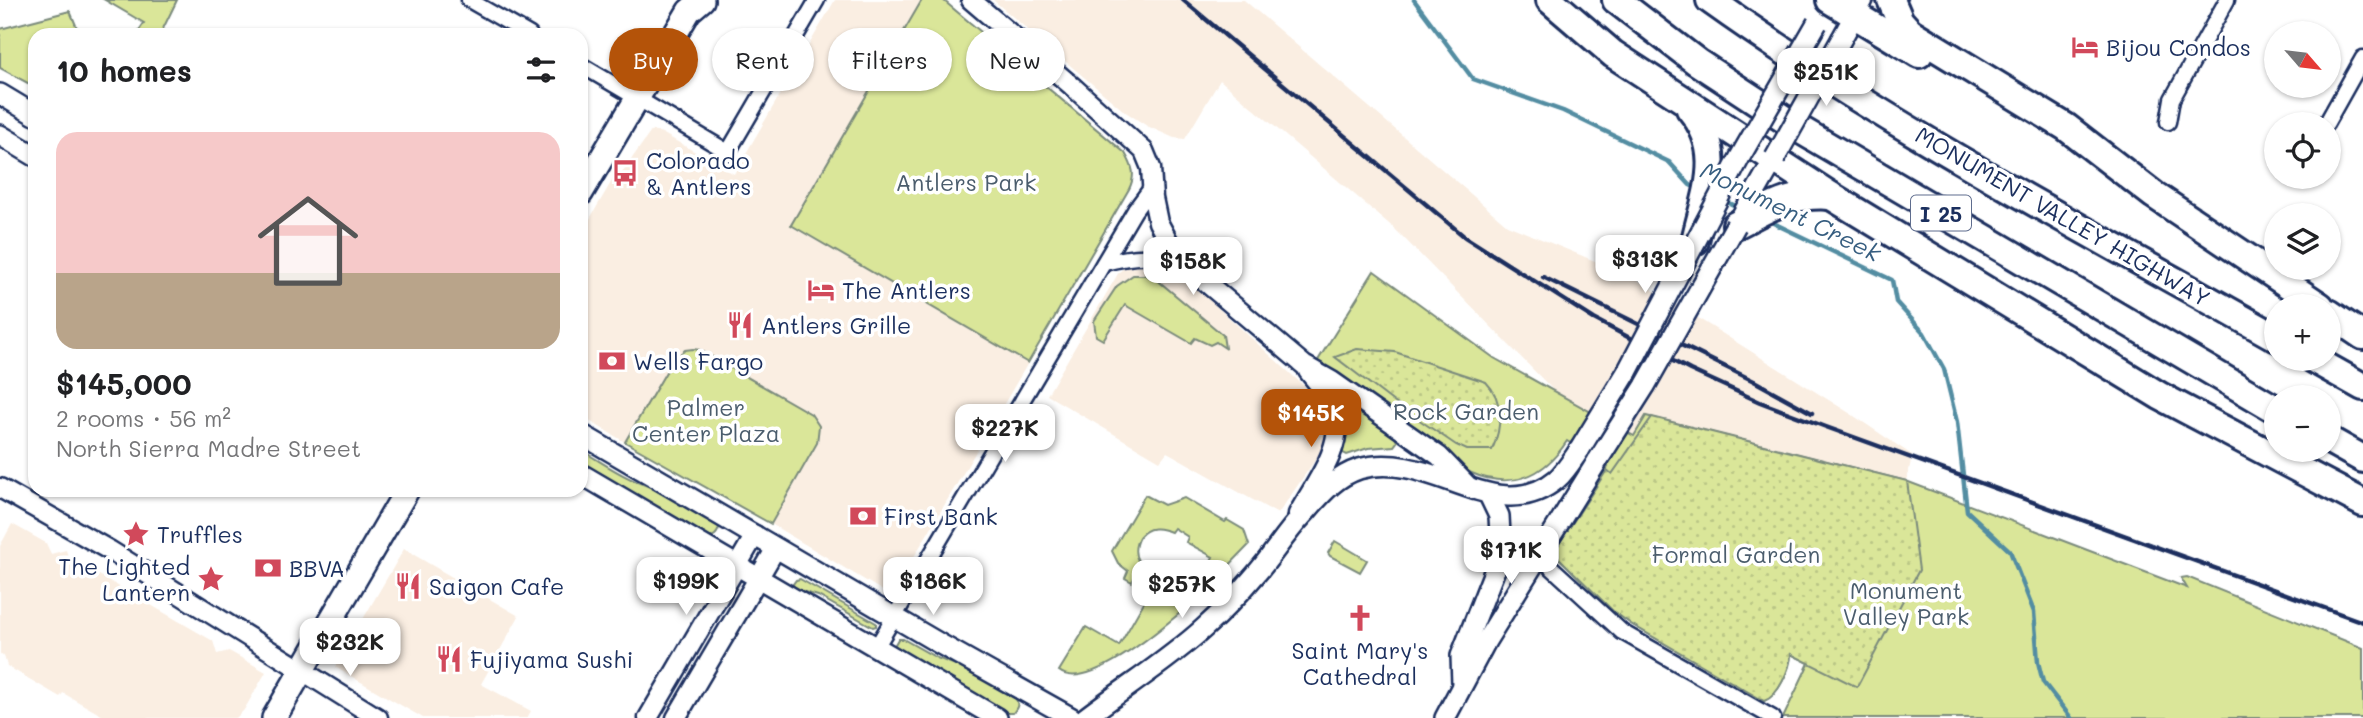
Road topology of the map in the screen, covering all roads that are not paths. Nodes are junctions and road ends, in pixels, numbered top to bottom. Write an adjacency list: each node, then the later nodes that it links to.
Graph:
1 (470, 0): 12 (street)
2 (817, 0): 16 (street)
3 (971, 0): 27 (street)
4 (1550, 0): 17 (highway)
5 (1616, 0): 40 (highway, I 25)
6 (1710, 0): 35 (highway, MONUMENT VALLEY HIGHWAY / I 25)
7 (1830, 0): 11 (highway); 22 (main road, bridge)
8 (1891, 0): 25 (highway)
9 (2227, 0): 20 (street)
10 (694, 4): 16 (main road)
11 (1853, 18): 24 (main road, bridge); 25 (highway)
12 (518, 28)
13 (2363, 58): 19 (street)
14 (588, 69): 16 (street)
15 (0, 94): 18 (main road)
16 (637, 99): 26 (main road)
17 (1685, 102): 22 (highway); 30 (highway, bridge)
18 (28, 111)
19 (2333, 112)
20 (2168, 122)
21 (0, 135): 23 (main road)
22 (1749, 141): 24 (highway); 30 (main road, bridge)
23 (28, 152)
24 (1775, 158): 28 (highway); 29 (main road)
25 (2129, 176): 33 (highway)
26 (588, 181)
27 (1152, 187): 31 (street); 32 (street)
28 (1831, 196): 29 (highway); 49 (highway)
29 (1737, 225): 53 (main road, bridge)
30 (1694, 245): 47 (main road, bridge)
31 (1104, 263): 32 (street); 56 (street)
32 (1189, 268): 37 (street)
33 (2302, 294)
34 (2341, 321): 36 (highway)
35 (2264, 331)
36 (2363, 336)
37 (1304, 365): 46 (street); 50 (street)
38 (2335, 371): 39 (highway)
39 (2363, 387)
40 (2264, 403)
41 (588, 438): 51 (main road)
42 (2341, 447): 43 (highway)
43 (2363, 459)
44 (588, 478): 54 (main road)
45 (0, 488): 60 (street)
46 (1469, 488): 47 (main road); 50 (main road)
47 (1489, 495): 61 (main road)
48 (403, 497): 60 (main road)
49 (2363, 503)
50 (1289, 531): 68 (main road)
51 (755, 535): 52 (main road); 54 (street)
52 (776, 548): 55 (street); 56 (main road)
53 (1538, 555): 61 (main road); 70 (street)
54 (738, 565): 55 (main road); 58 (street)
55 (759, 577): 57 (main road); 59 (street)
56 (894, 617): 57 (street); 67 (main road)
57 (877, 646): 66 (main road)
58 (691, 647): 59 (street); 64 (street)
59 (711, 659): 65 (street)
60 (302, 670): 62 (main road); 63 (street)
61 (1462, 685): 69 (main road)
62 (274, 718)
63 (378, 718)
64 (649, 718)
65 (676, 718)
66 (997, 718)
67 (1072, 718)
68 (1085, 718)
69 (1445, 718)
70 (1773, 718)

